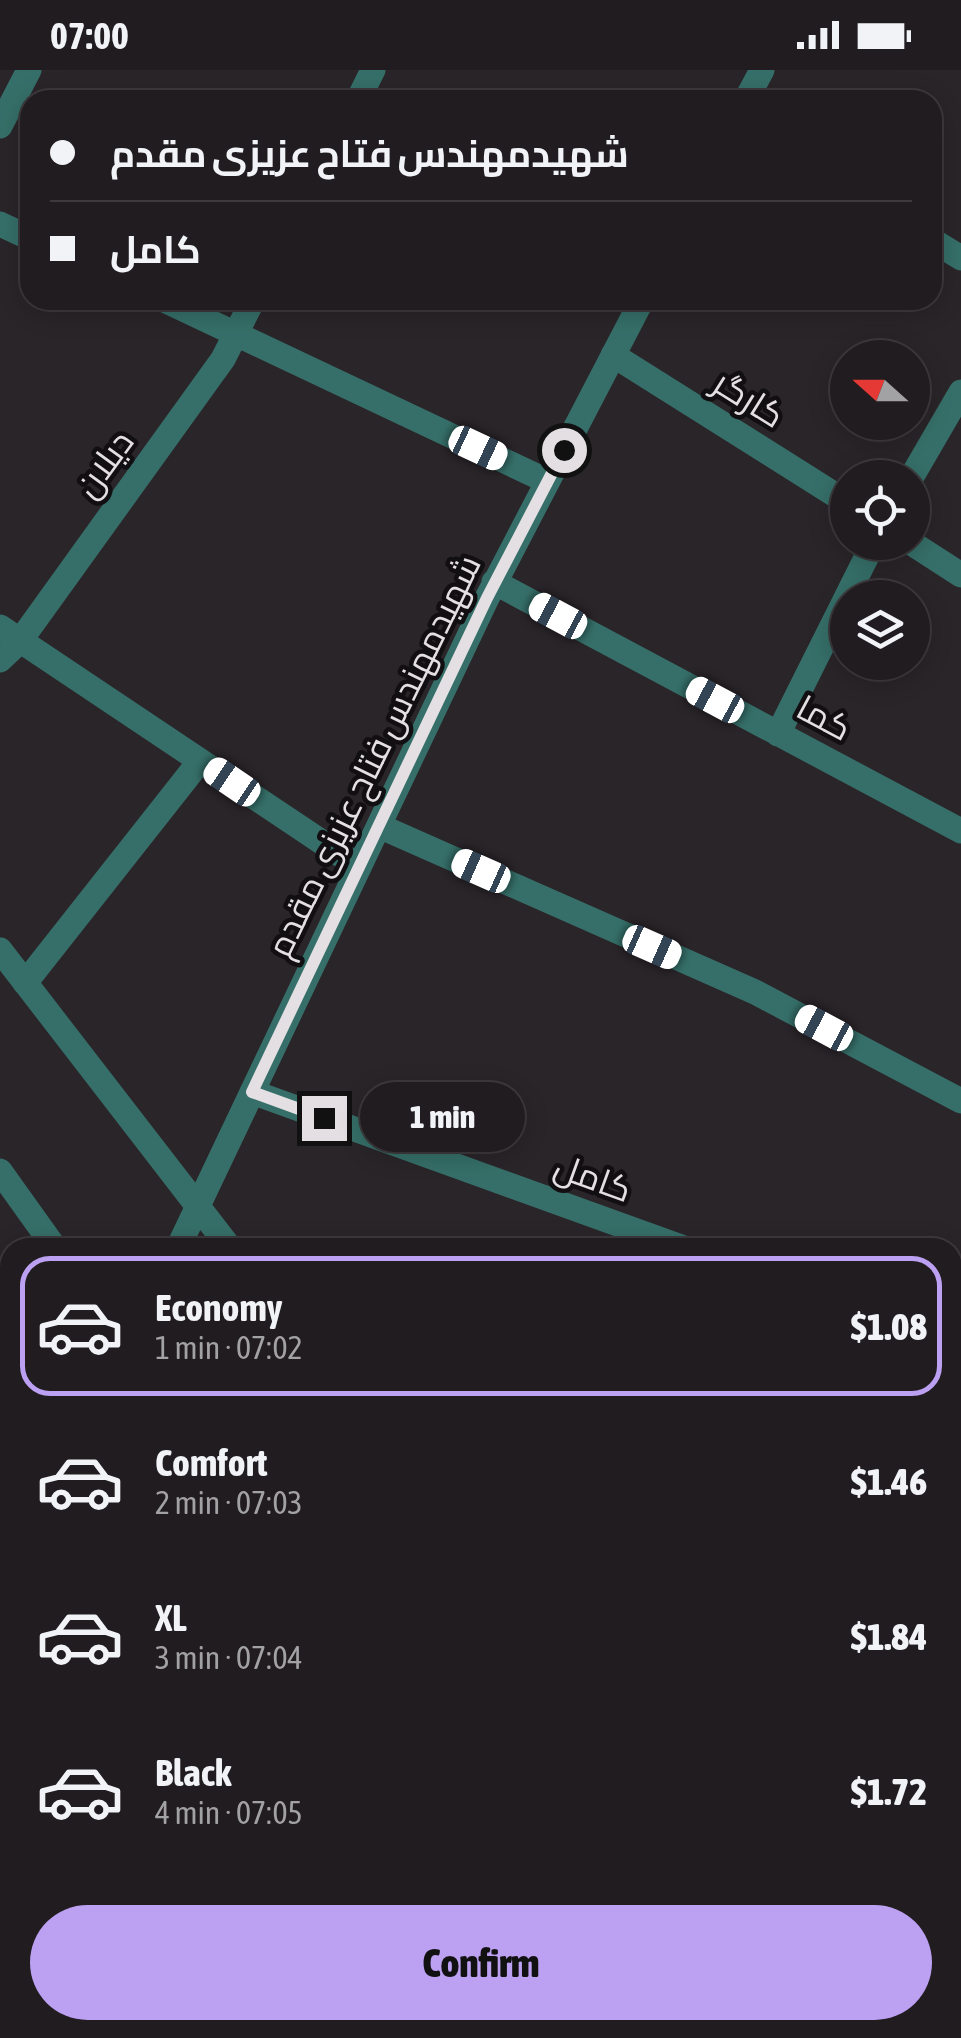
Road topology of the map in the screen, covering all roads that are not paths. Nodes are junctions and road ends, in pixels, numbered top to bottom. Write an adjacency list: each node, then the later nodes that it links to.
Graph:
1 (29, 70): 2 (street)
2 (0, 126)
3 (186, 310): 6 (street)
4 (248, 310): 6 (street, دیلان)
5 (637, 310): 7 (street, شهیدمهندس فتاح عزیزی مقدم)
6 (236, 333): 10 (street); 16 (street, دیلان)
7 (613, 355): 10 (street, شهیدمهندس فتاح عزیزی مقدم); 11 (street, کارگر)
8 (961, 392): 9 (street)
9 (921, 460)
10 (547, 481): 15 (street, شهیدمهندس فتاح عزیزی مقدم)
11 (830, 492)
12 (930, 555): 14 (street)
13 (865, 560): 18 (street)
14 (961, 574)
15 (494, 582): 18 (street, کما); 20 (street, شهیدمهندس فتاح عزیزی مقدم)
16 (10, 634): 17 (street, دیلان); 19 (street)
17 (0, 660)
18 (778, 734): 21 (street, کما)
19 (200, 761): 22 (street); 24 (street)
20 (379, 826): 22 (street, شهیدمهندس فتاح عزیزی مقدم); 26 (street)
21 (961, 831)
22 (359, 867): 25 (street, شهیدمهندس فتاح عزیزی مقدم)
23 (0, 950): 24 (street)
24 (26, 983): 28 (street)
25 (252, 1092): 28 (street, شهیدمهندس فتاح عزیزی مقدم); 32 (street, کامل)
26 (961, 1100)
27 (0, 1170): 29 (street)
28 (197, 1208): 30 (street, شهیدمهندس فتاح عزیزی مقدم); 31 (street)
29 (48, 1238)
30 (183, 1238)
31 (222, 1238)
32 (656, 1238)

